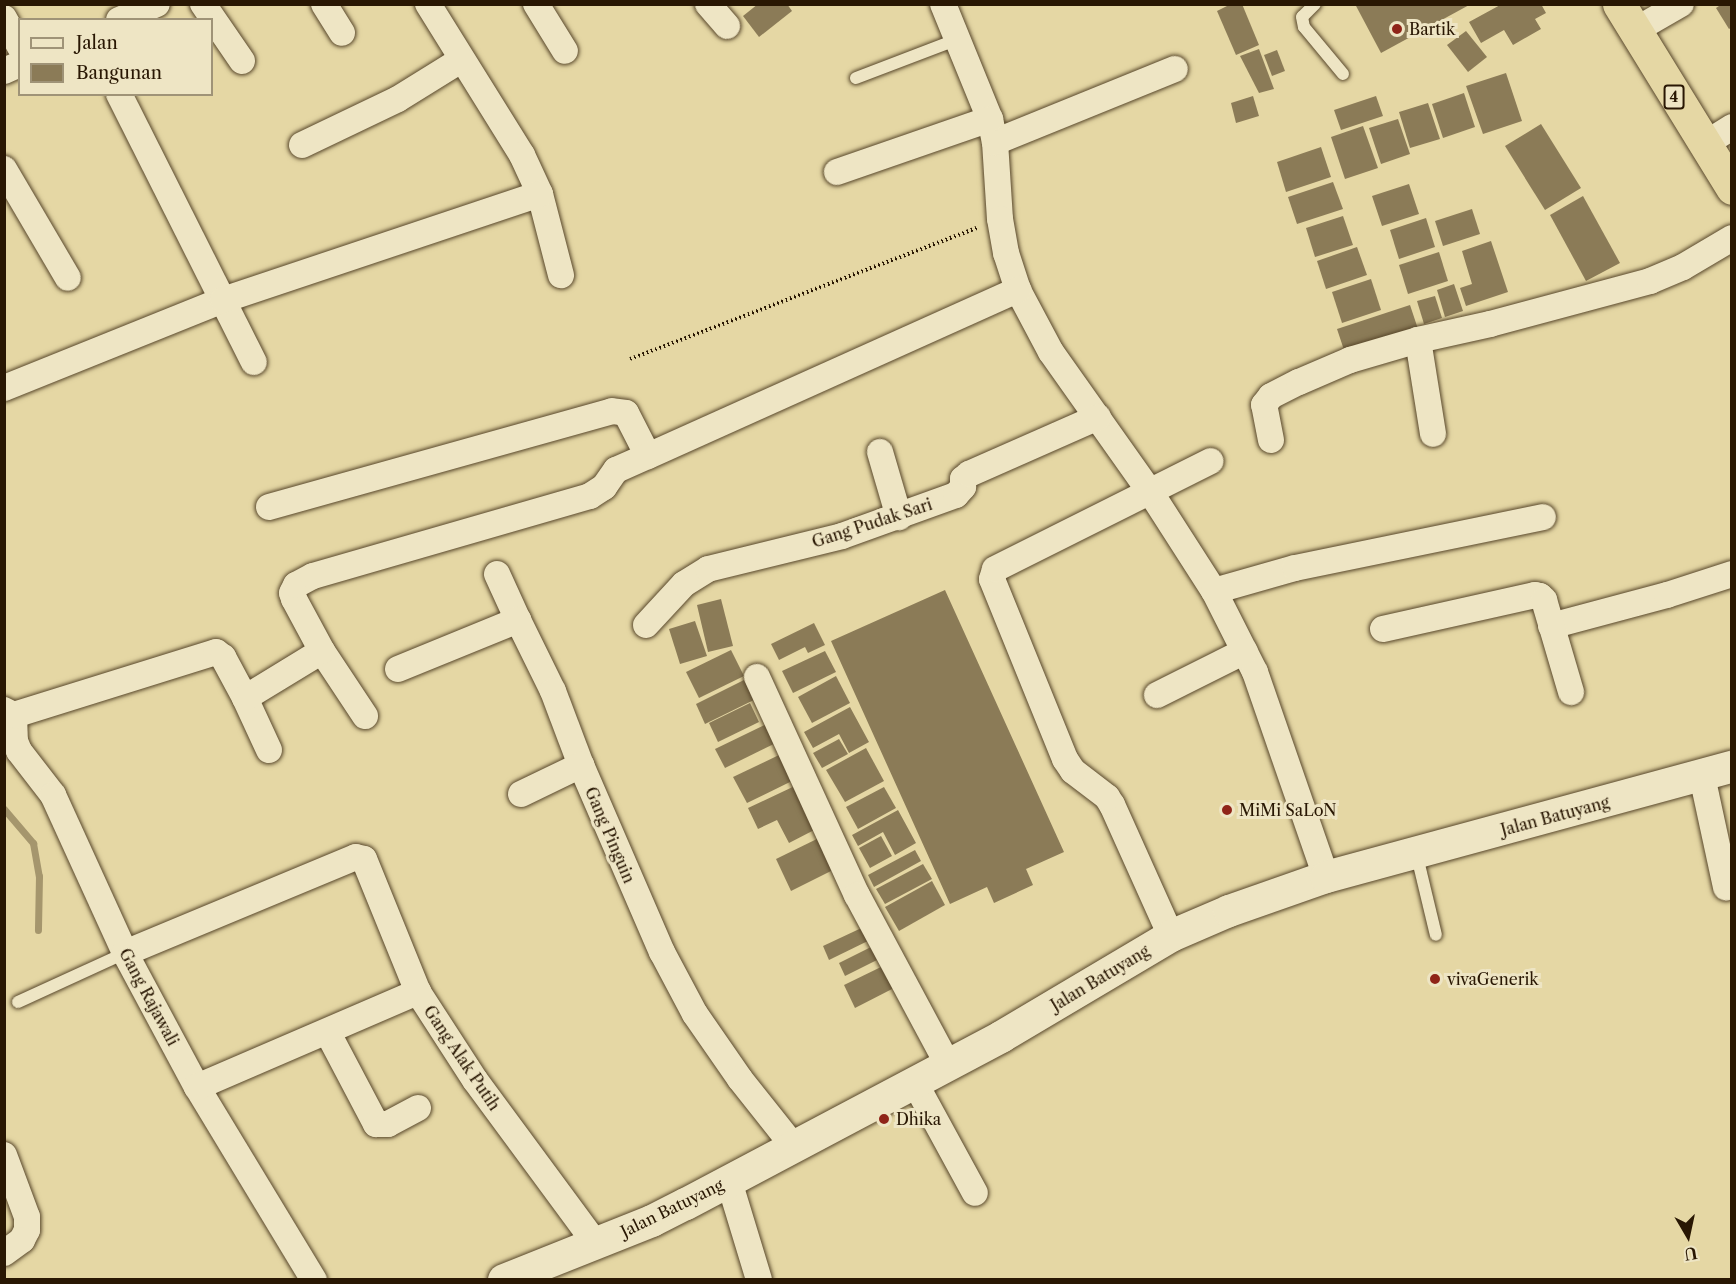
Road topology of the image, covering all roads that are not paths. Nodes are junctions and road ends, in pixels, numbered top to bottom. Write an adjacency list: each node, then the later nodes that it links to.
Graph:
1 (157, 4): 11 (street)
2 (203, 4): 12 (street)
3 (324, 4): 16 (street)
4 (428, 4): 20 (street)
5 (536, 4): 19 (street)
6 (708, 4): 15 (street)
7 (1315, 4): 25 (lane)
8 (1681, 4): 13 (street)
9 (950, 7): 17 (street)
10 (4, 18): 18 (street)
11 (124, 18)
12 (213, 18)
13 (1626, 18): 29 (highway, 4)
14 (213, 19): 21 (street)
15 (727, 26)
16 (342, 33)
17 (958, 39): 26 (lane); 28 (street)
18 (18, 43)
19 (565, 51)
20 (461, 60): 30 (street); 34 (street)
21 (242, 61)
22 (18, 65): 24 (street)
23 (1175, 69): 28 (street)
24 (4, 71)
25 (1343, 74)
26 (856, 78)
27 (120, 96): 39 (street)
28 (992, 131): 32 (street); 38 (street)
29 (1718, 136): 33 (highway, 4)
30 (302, 145)
31 (4, 169): 37 (street)
32 (837, 172)
33 (1731, 188)
34 (540, 195): 36 (street); 39 (street)
35 (1731, 238): 40 (street)
36 (561, 275)
37 (68, 278)
38 (1018, 290): 43 (street); 47 (street)
39 (223, 300): 41 (street); 42 (street)
40 (1418, 340): 44 (street); 45 (street)
41 (254, 362)
42 (4, 388)
43 (1098, 417): 49 (street); 51 (street, Gang Pudak Sari)
44 (1432, 434)
45 (1271, 440)
46 (880, 452): 51 (street)
47 (648, 456): 50 (street); 60 (street)
48 (1211, 460): 49 (street)
49 (1150, 493): 55 (street); 78 (street)
50 (269, 507)
51 (899, 517): 57 (street, Gang Pudak Sari)
52 (1543, 517): 55 (street)
53 (497, 574): 56 (street, Gang Pinguin)
54 (1731, 574): 58 (street)
55 (1214, 591): 61 (street)
56 (518, 620): 62 (street); 70 (street, Gang Pinguin)
57 (646, 625)
58 (1551, 626): 59 (street); 64 (street)
59 (1383, 629)
60 (322, 651): 66 (street); 68 (street)
61 (1245, 651): 65 (street); 75 (street)
62 (398, 669)
63 (757, 677): 83 (street)
64 (1572, 692)
65 (1157, 695)
66 (245, 698): 67 (street); 69 (street)
67 (10, 712): 79 (street, Gang Rajawali)
68 (365, 716)
69 (269, 750)
70 (581, 765): 73 (street); 87 (street, Gang Pinguin)
71 (1731, 767): 72 (street, Jalan Batuyang)
72 (1702, 776): 74 (street, Jalan Batuyang); 76 (street)
73 (521, 794)
74 (1416, 852): 75 (street, Jalan Batuyang); 77 (lane)
75 (1326, 877): 78 (street, Jalan Batuyang)
76 (1726, 887)
77 (1436, 935)
78 (1171, 936): 83 (street, Jalan Batuyang)
79 (125, 953): 80 (street, Gang Alak Putih); 81 (lane); 85 (street, Gang Rajawali)
80 (418, 992): 82 (street); 91 (street, Gang Alak Putih)
81 (18, 1002)
82 (328, 1033): 85 (street); 86 (street)
83 (948, 1065): 84 (street, Jalan Batuyang)
84 (915, 1083): 87 (street, Jalan Batuyang); 90 (street)
85 (197, 1087): 93 (street, Gang Rajawali)
86 (418, 1108)
87 (794, 1147): 89 (street, Jalan Batuyang)
88 (4, 1155): 92 (street)
89 (729, 1181): 91 (street, Jalan Batuyang); 95 (street)
90 (975, 1193)
91 (595, 1243): 94 (street, Jalan Batuyang)
92 (4, 1253)
93 (314, 1280)
94 (504, 1280)
95 (759, 1280)

